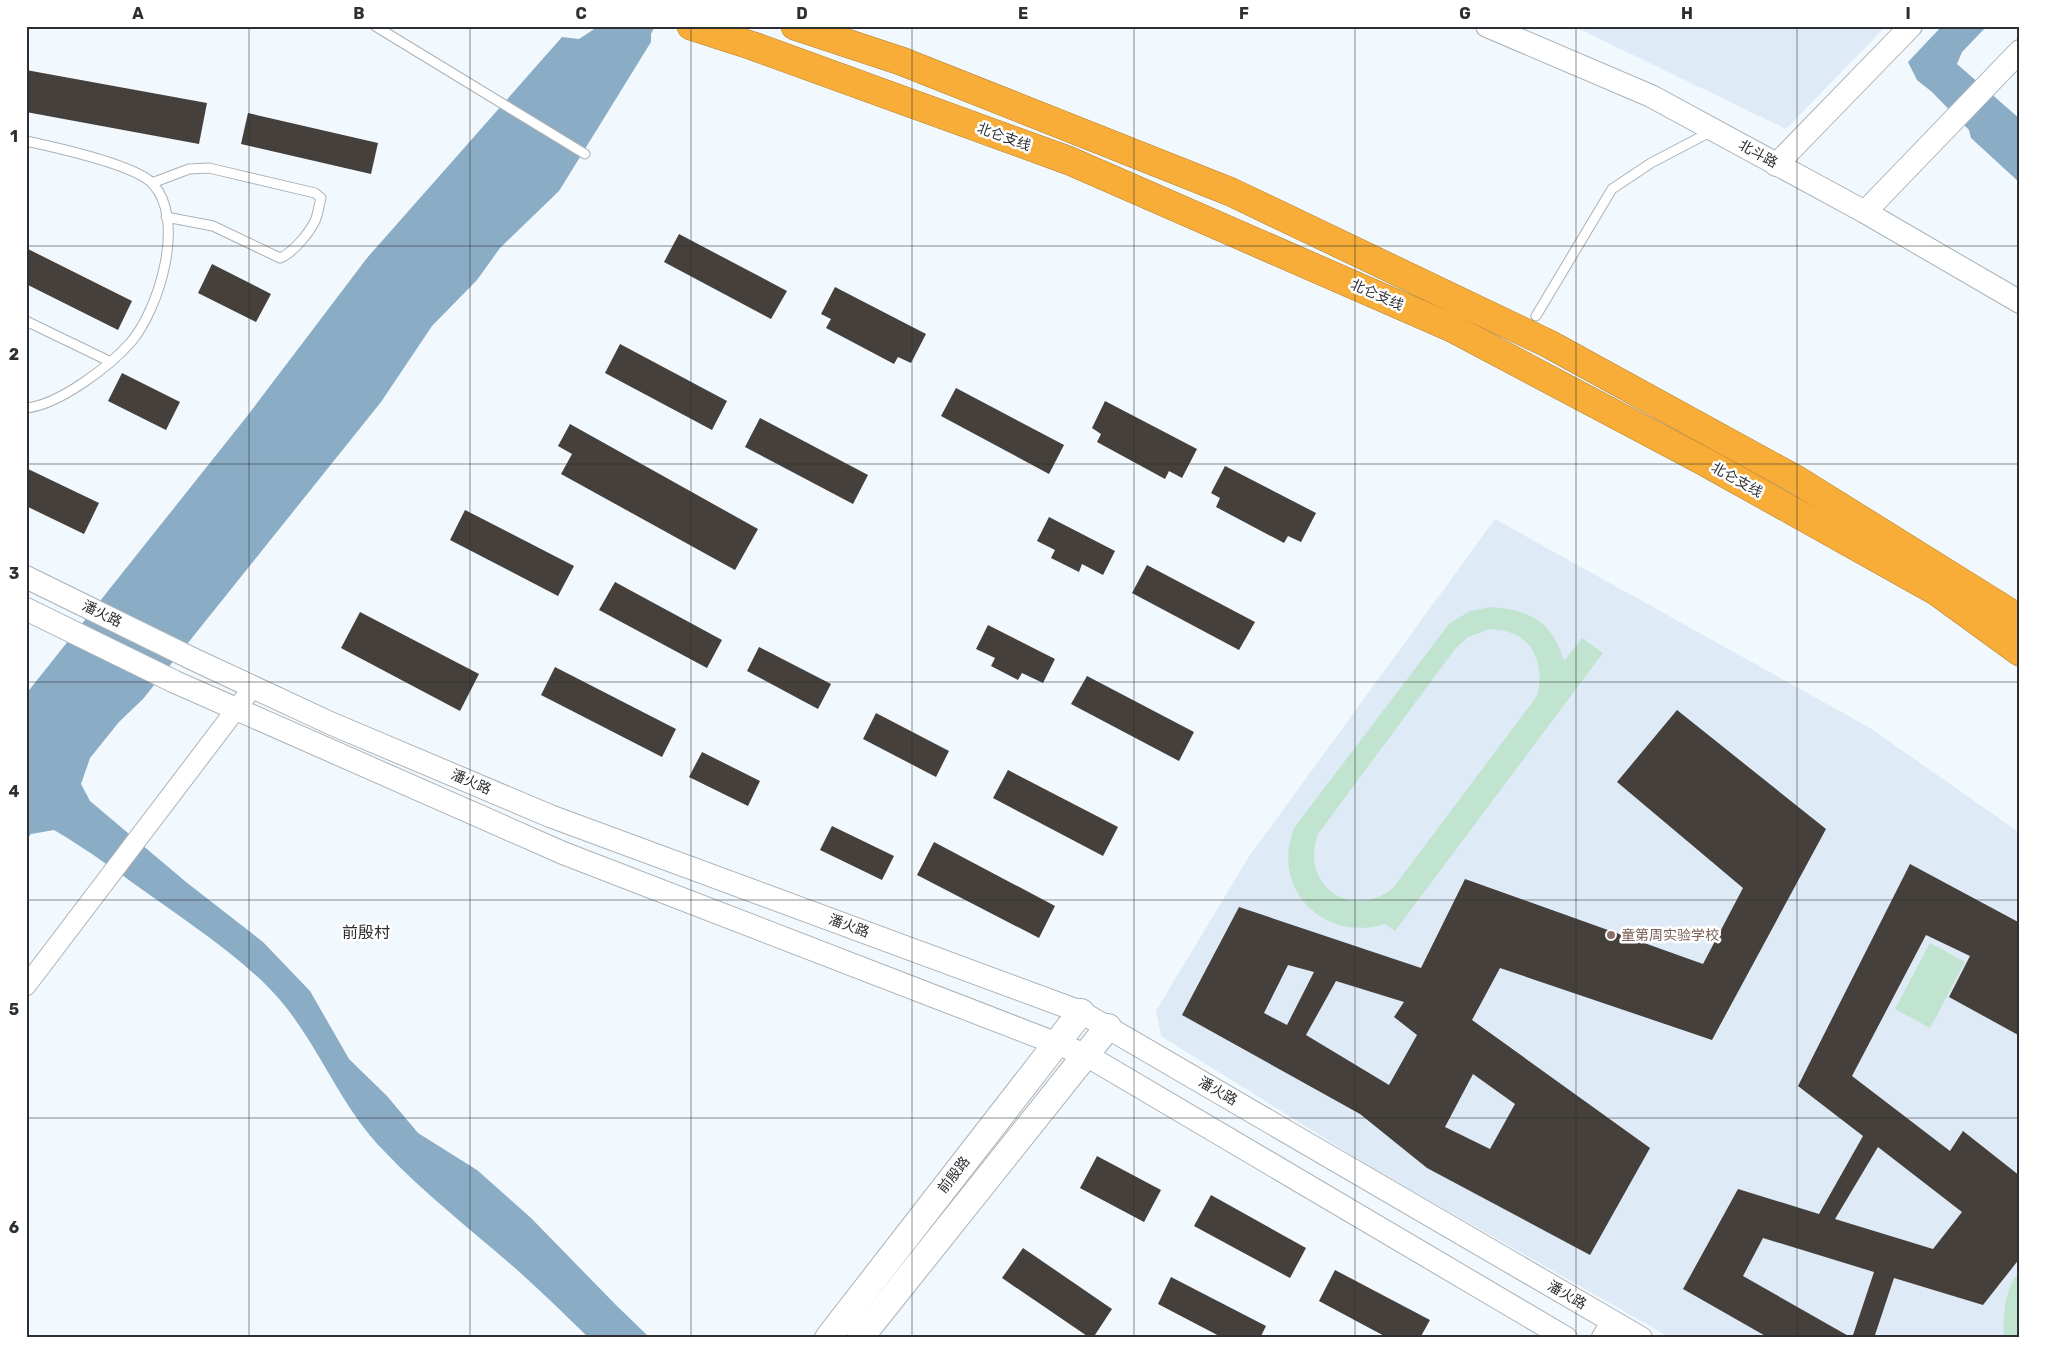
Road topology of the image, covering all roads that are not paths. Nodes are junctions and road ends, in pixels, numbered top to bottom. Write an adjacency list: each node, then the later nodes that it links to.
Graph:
1 (375, 26): 9 (lane)
2 (691, 26): 22 (highway, 北仑支线)
3 (795, 26): 21 (highway, 北仑支线)
4 (1487, 26): 7 (street, 北斗路)
5 (1911, 26): 10 (street)
6 (2020, 51): 12 (street)
7 (1714, 130): 10 (street, 北斗路); 15 (lane)
8 (26, 141): 11 (lane)
9 (585, 154)
10 (1776, 165): 12 (street, 北斗路)
11 (152, 182): 13 (lane); 13 (lane)
12 (1865, 212): 14 (street, 北斗路)
13 (166, 217): 17 (lane)
14 (2020, 302)
15 (1536, 316)
16 (26, 322): 17 (lane)
17 (109, 362): 18 (lane)
18 (26, 408)
19 (26, 577): 23 (street, 潘火路)
20 (26, 609): 24 (street, 潘火路)
21 (2020, 619)
22 (2020, 652)
23 (253, 687): 24 (street); 26 (street, 潘火路)
24 (237, 709): 25 (street); 28 (street, 潘火路)
25 (26, 986)
26 (1081, 1012): 27 (street, 潘火路); 28 (main road, 前殷路)
27 (1108, 1027): 29 (main road, 前殷路); 30 (street, 潘火路)
28 (1056, 1044): 29 (street, 潘火路); 31 (main road, 前殷路)
29 (1086, 1055): 32 (main road, 前殷路); 33 (street, 潘火路)
30 (1606, 1329): 34 (street, 潘火路)
31 (828, 1338)
32 (860, 1338)
33 (1566, 1338)
34 (1641, 1338)

